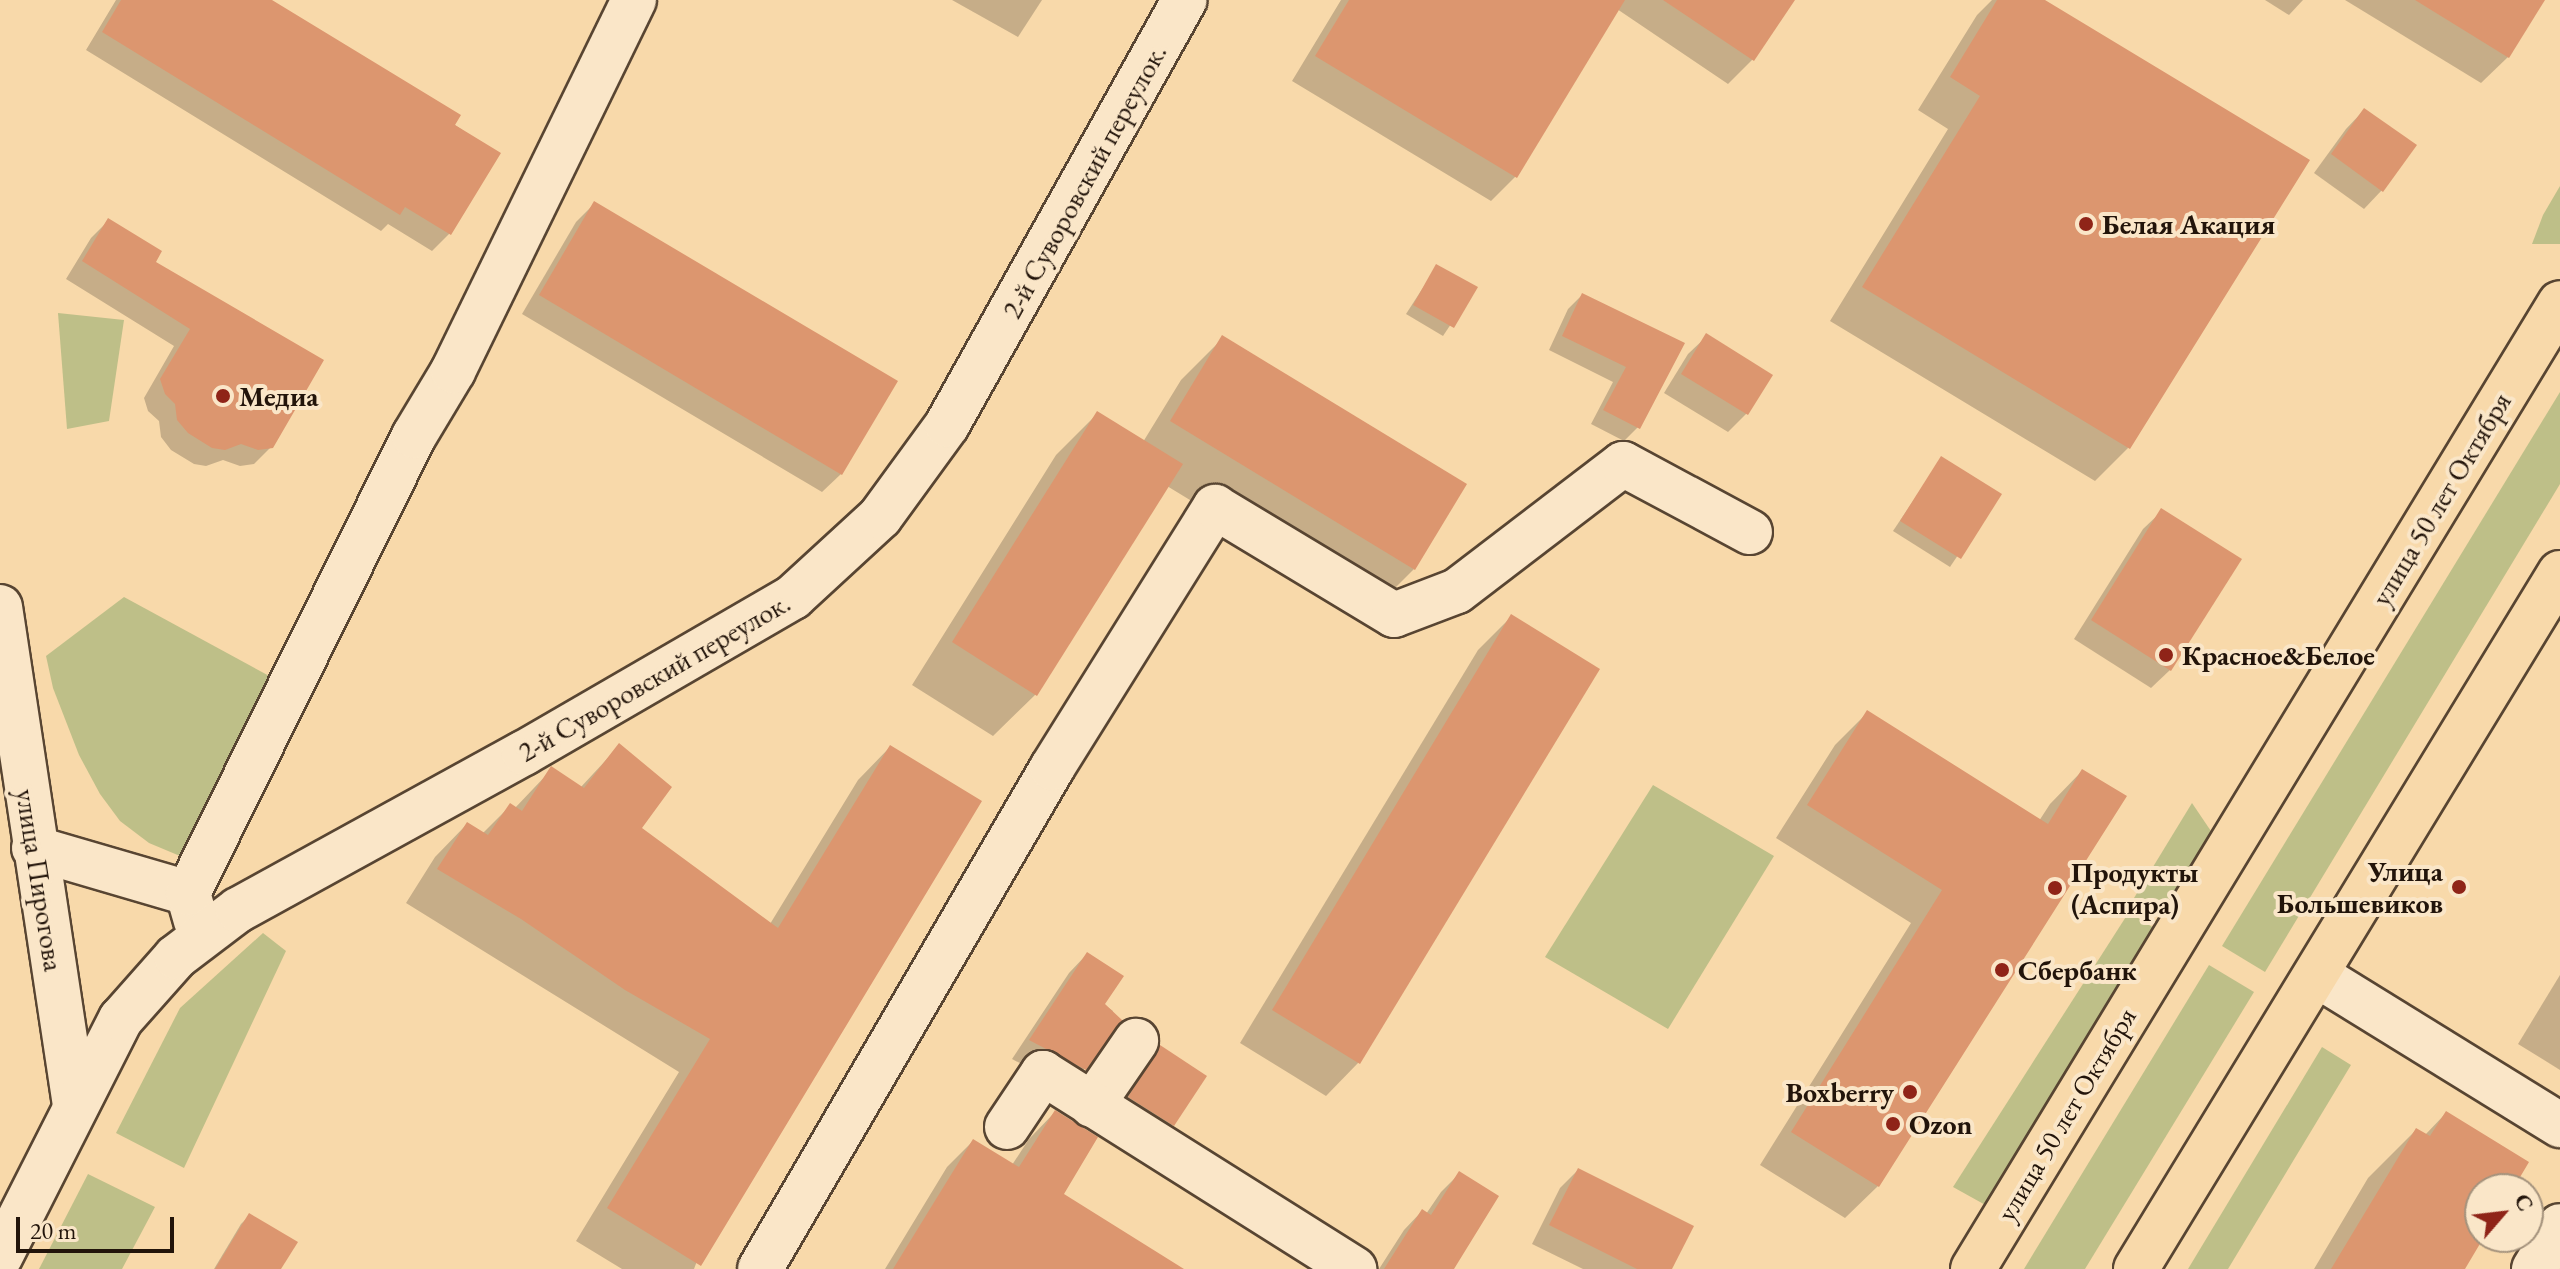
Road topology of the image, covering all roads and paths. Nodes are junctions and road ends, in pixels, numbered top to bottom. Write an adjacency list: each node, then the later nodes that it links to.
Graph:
1 (634, 0): 8 (street)
2 (1185, 0): 9 (street, 2-й Суворовский переулок.)
3 (2560, 303): 20 (main road, улица 50 лет Октября)
4 (1750, 532): 18 (street)
5 (2560, 573): 10 (main road)
6 (0, 607): 7 (street, улица Пирогова)
7 (34, 848): 8 (street); 12 (street, улица Пирогова)
8 (188, 893): 9 (street)
9 (201, 938): 12 (street, 2-й Суворовский переулок.)
10 (2317, 975): 14 (street); 21 (main road)
11 (1136, 1041): 13 (street)
12 (75, 1105): 17 (street, 2-й Суворовский переулок.)
13 (1092, 1105): 15 (street); 19 (street)
14 (2560, 1125)
15 (1007, 1127)
16 (2560, 1226): 22 (street)
17 (0, 1257)
18 (760, 1269)
19 (1354, 1269)
20 (1973, 1269)
21 (2136, 1269)
22 (2534, 1269)

